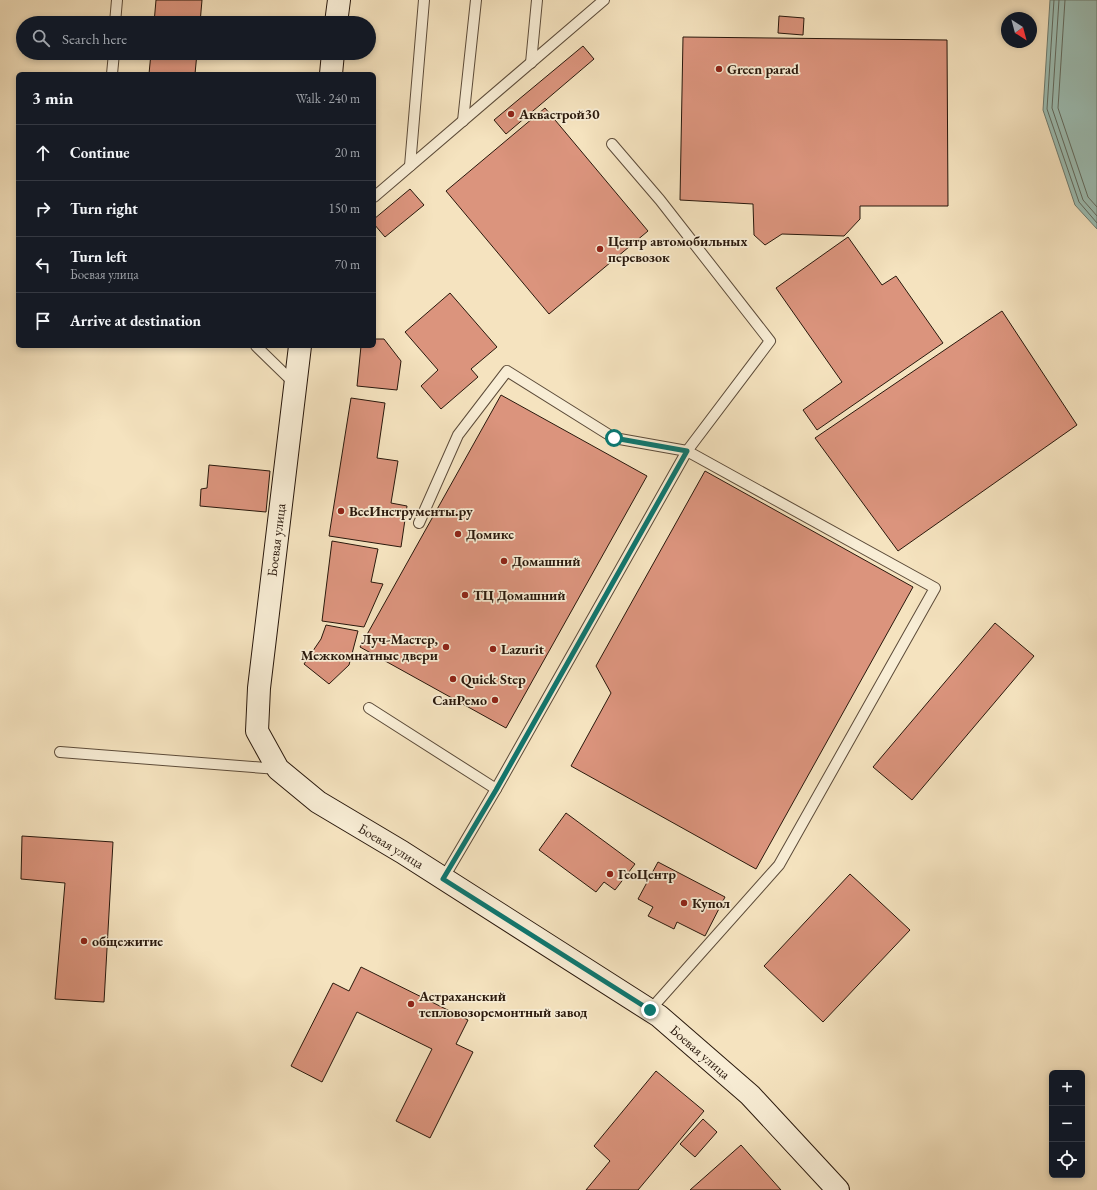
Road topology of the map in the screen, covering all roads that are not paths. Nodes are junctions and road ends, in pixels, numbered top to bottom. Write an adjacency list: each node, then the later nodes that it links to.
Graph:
1 (117, 0): 7 (lane)
2 (339, 0): 8 (main road)
3 (424, 0): 16 (lane)
4 (476, 0): 14 (lane)
5 (537, 0): 11 (lane)
6 (604, 0): 11 (lane)
7 (116, 16)
8 (337, 16)
9 (113, 60): 12 (lane)
10 (332, 60): 13 (main road)
11 (531, 63): 14 (lane)
12 (112, 72)
13 (331, 72)
14 (463, 121): 16 (lane)
15 (612, 144): 21 (lane)
16 (410, 166): 17 (lane)
17 (376, 195)
18 (258, 348): 20 (lane)
19 (300, 348): 20 (main road, Боевая улица)
20 (295, 384): 25 (main road, Боевая улица)
21 (687, 451): 22 (lane); 26 (lane); 28 (lane)
22 (419, 523)
23 (369, 708): 26 (lane)
24 (60, 752): 25 (lane)
25 (278, 769): 27 (main road, Боевая улица)
26 (496, 790): 27 (lane)
27 (443, 879): 28 (main road, Боевая улица)
28 (650, 1010): 29 (main road, Боевая улица)
29 (838, 1190)

